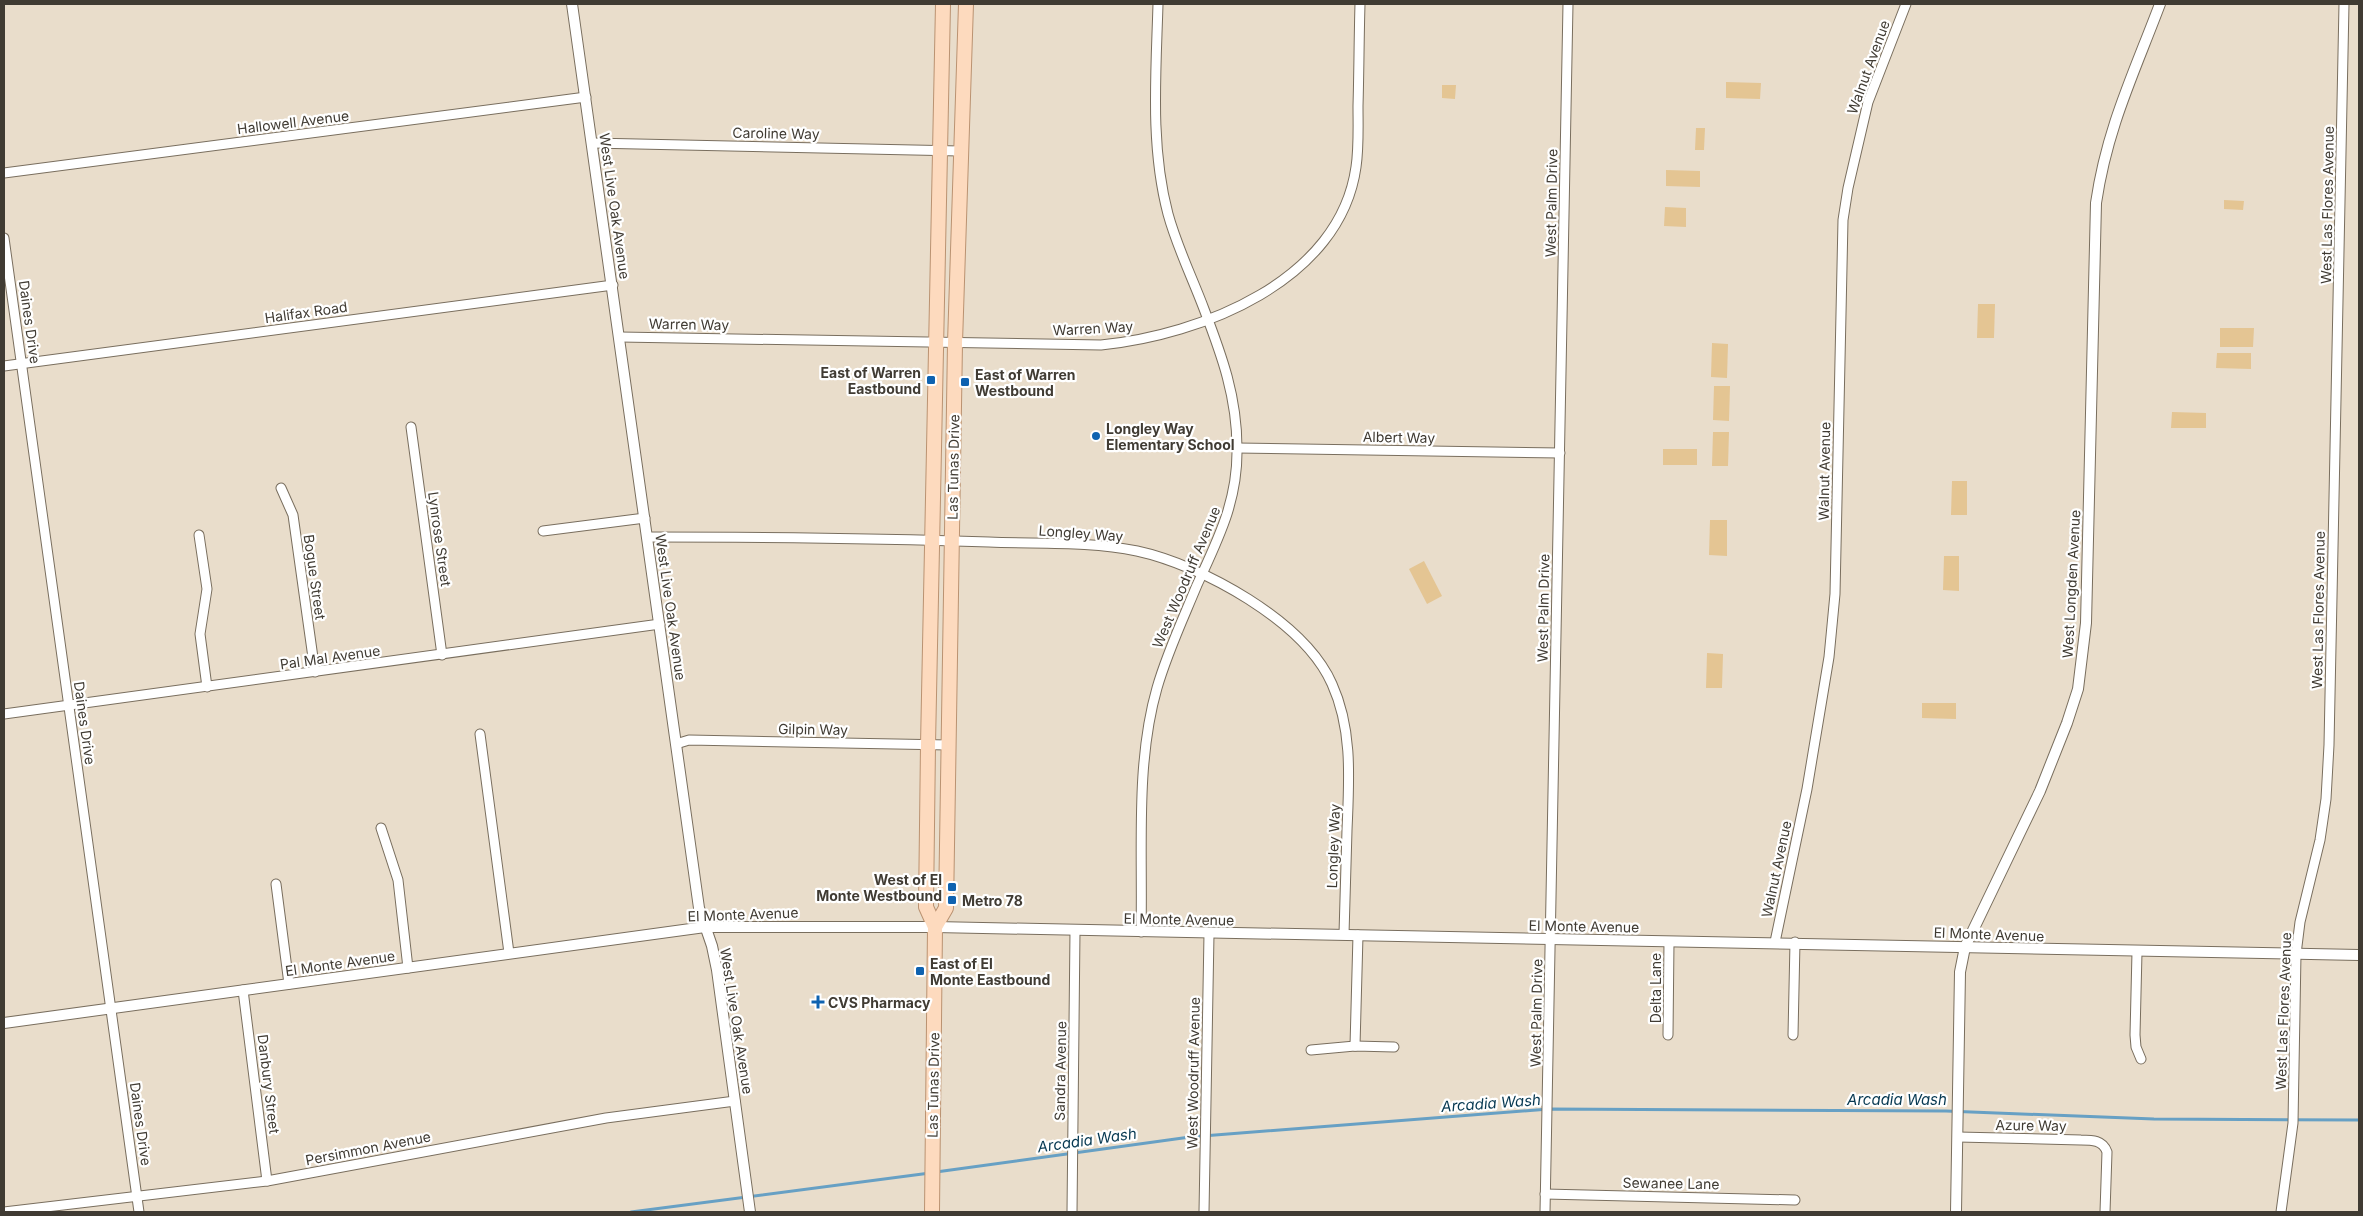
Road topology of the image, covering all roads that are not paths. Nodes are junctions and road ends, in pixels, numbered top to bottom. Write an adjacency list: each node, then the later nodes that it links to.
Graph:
1 (572, 4): 10 (street, West Live Oak Avenue)
2 (943, 4): 12 (main road, Las Tunas Drive)
3 (966, 4): 13 (main road, Las Tunas Drive)
4 (1158, 4): 17 (street, West Woodruff Avenue)
5 (1360, 4): 17 (street, Warren Way)
6 (1568, 4): 25 (street, West Palm Drive)
7 (1906, 4): 55 (street, Walnut Avenue)
8 (2160, 4): 57 (street, West Longden Avenue)
9 (2344, 4): 60 (street, West Las Flores Avenue)
10 (586, 97): 11 (street, West Live Oak Avenue); 14 (street, Hallowell Avenue)
11 (592, 143): 12 (street, Caroline Way); 16 (street, West Live Oak Avenue)
12 (940, 150): 13 (street, Caroline Way); 19 (main road, Las Tunas Drive)
13 (960, 151): 20 (main road, Las Tunas Drive)
14 (4, 173)
15 (4, 238): 21 (street, Daines Drive)
16 (613, 285): 18 (street, West Live Oak Avenue); 21 (street, Halifax Road)
17 (1207, 319): 20 (street, Warren Way); 24 (street, West Woodruff Avenue)
18 (620, 337): 19 (street, Warren Way); 27 (street, West Live Oak Avenue)
19 (936, 343): 20 (street, Warren Way); 31 (main road, Las Tunas Drive)
20 (955, 343): 32 (main road, Las Tunas Drive)
21 (22, 363): 22 (street, Halifax Road); 38 (street, Daines Drive)
22 (4, 366)
23 (411, 427): 35 (street, Lynrose Street)
24 (1238, 448): 25 (street, Albert Way); 33 (street, West Woodruff Avenue)
25 (1560, 454): 53 (street, West Palm Drive)
26 (281, 488): 36 (street, Bogue Street)
27 (645, 518): 28 (street); 30 (street, West Live Oak Avenue)
28 (543, 531)
29 (200, 535): 37 (street)
30 (647, 537): 31 (street, Longley Way); 34 (street, West Live Oak Avenue)
31 (933, 541): 32 (street, Longley Way); 43 (main road, Las Tunas Drive)
32 (952, 541): 33 (street, Longley Way); 42 (main road, Las Tunas Drive)
33 (1203, 574): 49 (street, West Woodruff Avenue); 51 (street, Longley Way)
34 (660, 624): 35 (street, Pal Mal Avenue); 41 (street, West Live Oak Avenue)
35 (442, 655): 36 (street, Pal Mal Avenue)
36 (315, 672): 37 (street, Pal Mal Avenue)
37 (207, 687): 38 (street, Pal Mal Avenue)
38 (69, 705): 39 (street, Pal Mal Avenue); 65 (street, Daines Drive)
39 (4, 714)
40 (480, 734): 59 (street)
41 (676, 744): 43 (street, Gilpin Way); 46 (street, West Live Oak Avenue)
42 (949, 745): 43 (street, Gilpin Way); 47 (main road, Las Tunas Drive)
43 (928, 746): 47 (main road, Las Tunas Drive)
44 (380, 828): 62 (street)
45 (276, 884): 63 (street)
46 (705, 927): 47 (street, El Monte Avenue); 59 (street, El Monte Avenue); 73 (street, West Live Oak Avenue)
47 (935, 927): 48 (street, El Monte Avenue); 82 (main road, Las Tunas Drive)
48 (1075, 931): 49 (street, El Monte Avenue); 83 (street, Sandra Avenue)
49 (1141, 932): 50 (street, El Monte Avenue)
50 (1209, 934): 51 (street, El Monte Avenue); 84 (street, West Woodruff Avenue)
51 (1344, 934): 52 (street, El Monte Avenue)
52 (1358, 935): 53 (street, El Monte Avenue); 69 (street)
53 (1551, 939): 54 (street, El Monte Avenue); 76 (street, West Palm Drive)
54 (1669, 942): 55 (street, El Monte Avenue); 67 (street, Delta Lane)
55 (1775, 942): 56 (street, El Monte Avenue)
56 (1795, 942): 57 (street, El Monte Avenue); 68 (street)
57 (1965, 947): 58 (street, El Monte Avenue); 74 (street, West Longden Avenue)
58 (2137, 952): 60 (street, El Monte Avenue); 72 (street)
59 (509, 953): 62 (street, El Monte Avenue)
60 (2296, 954): 61 (street, El Monte Avenue); 88 (street, West Las Flores Avenue)
61 (2359, 955)
62 (408, 968): 63 (street, El Monte Avenue)
63 (289, 984): 64 (street, El Monte Avenue)
64 (243, 990): 65 (street, El Monte Avenue); 75 (street, Danbury Street)
65 (112, 1008): 66 (street, El Monte Avenue); 77 (street, Daines Drive)
66 (4, 1023)
67 (1668, 1035)
68 (1793, 1035)
69 (1355, 1046): 70 (street); 71 (street)
70 (1394, 1047)
71 (1311, 1050)
72 (2141, 1059)
73 (735, 1101): 75 (street, Persimmon Avenue); 79 (street, West Live Oak Avenue)
74 (1958, 1138): 86 (street, West Longden Avenue); 87 (street, Azure Way)
75 (267, 1181): 77 (street, Persimmon Avenue)
76 (1545, 1194): 78 (street, Sewanee Lane); 85 (street, West Palm Drive)
77 (137, 1197): 80 (street, Persimmon Avenue); 81 (street, Daines Drive)
78 (1795, 1200)
79 (750, 1208)
80 (4, 1212)
81 (139, 1212)
82 (932, 1212)
83 (1072, 1212)
84 (1204, 1212)
85 (1545, 1212)
86 (1956, 1212)
87 (2105, 1212)
88 (2281, 1212)

